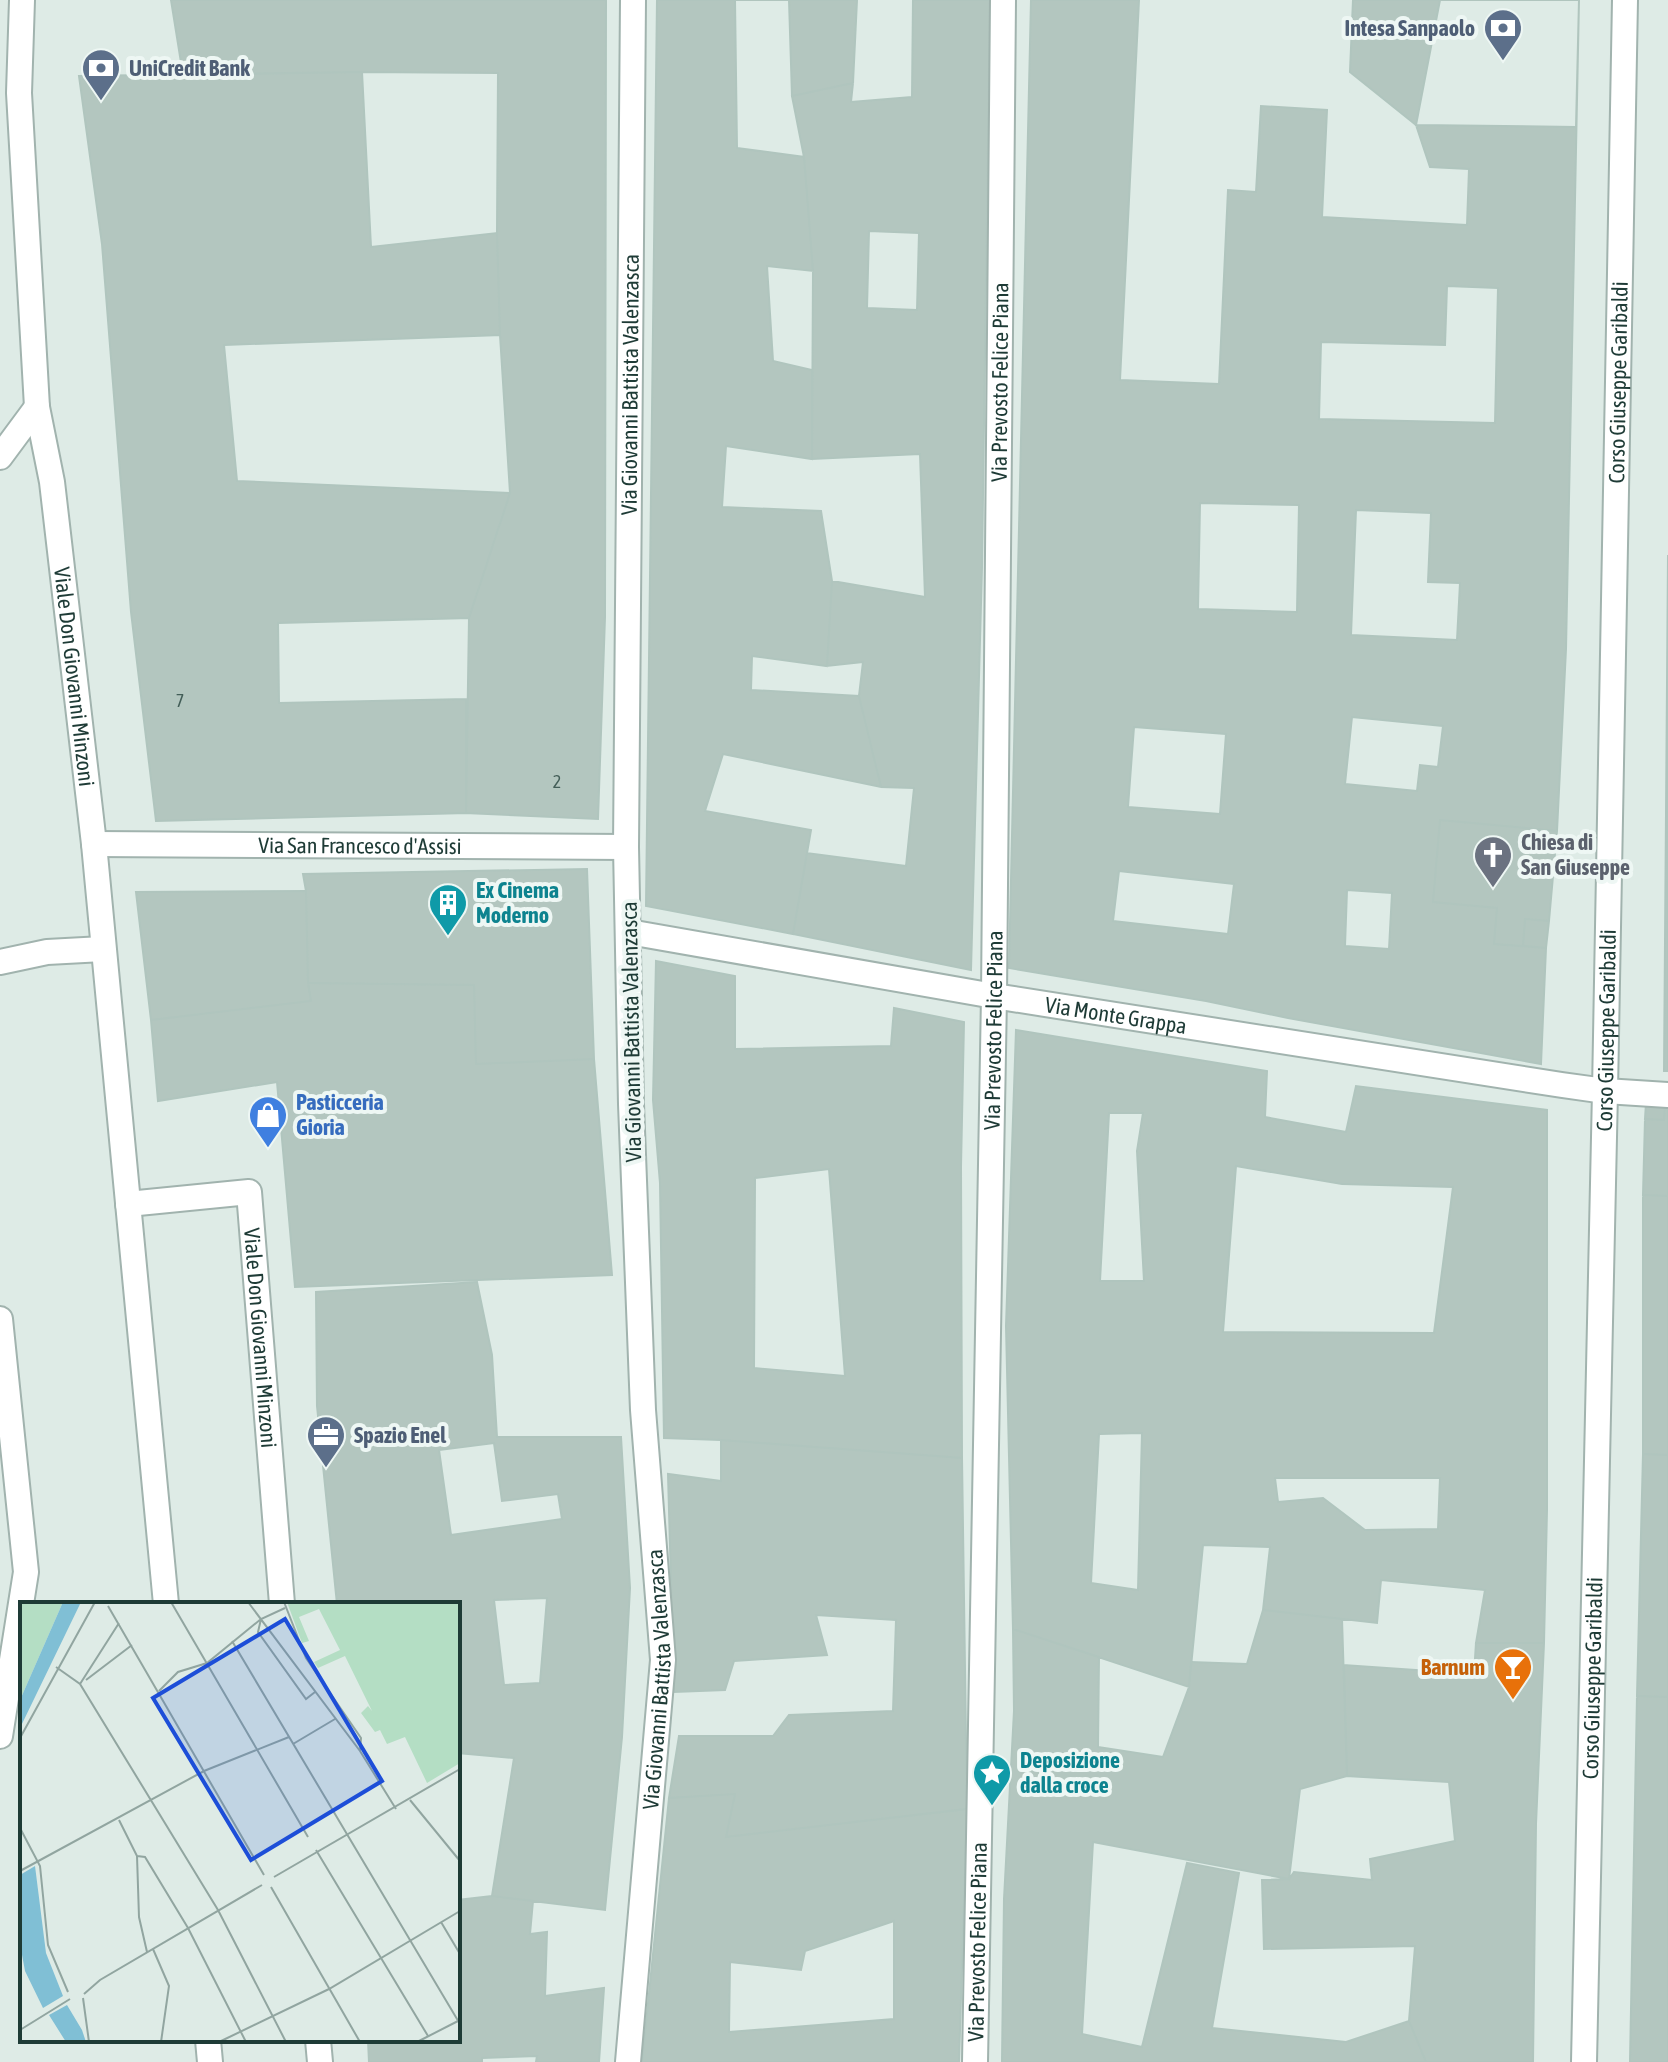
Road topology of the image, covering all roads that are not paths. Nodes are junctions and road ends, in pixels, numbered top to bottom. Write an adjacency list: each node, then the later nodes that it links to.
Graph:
1 (22, 0): 5 (street, Viale Don Giovanni Minzoni)
2 (633, 0): 8 (street, Via Giovanni Battista Valenzasca)
3 (1003, 0): 12 (street, Via Prevosto Felice Piana)
4 (1625, 0): 13 (street, Corso Giuseppe Garibaldi)
5 (37, 407): 6 (street); 7 (street, Viale Don Giovanni Minzoni)
6 (0, 457)
7 (94, 844): 8 (street, Via San Francesco d'Assisi); 10 (street, Viale Don Giovanni Minzoni)
8 (626, 847): 9 (street, Via Giovanni Battista Valenzasca)
9 (629, 932): 12 (street, Via Monte Grappa); 26 (street, Via Giovanni Battista Valenzasca)
10 (103, 949): 11 (street); 15 (street, Viale Don Giovanni Minzoni)
11 (0, 962)
12 (994, 996): 13 (street, Via Monte Grappa); 27 (street, Via Prevosto Felice Piana)
13 (1605, 1091): 14 (street, Via Monte Grappa); 28 (street, Corso Giuseppe Garibaldi)
14 (1668, 1095)
15 (128, 1204): 18 (street, Viale Don Giovanni Minzoni); 19 (street, Viale Don Giovanni Minzoni)
16 (0, 1319): 17 (street)
17 (21, 1602)
18 (166, 1602)
19 (282, 1602)
20 (20, 1610): 21 (street)
21 (0, 1736)
22 (208, 2042): 24 (street)
23 (318, 2042): 25 (street)
24 (210, 2062)
25 (320, 2062)
26 (628, 2062)
27 (975, 2062)
28 (1584, 2062)

